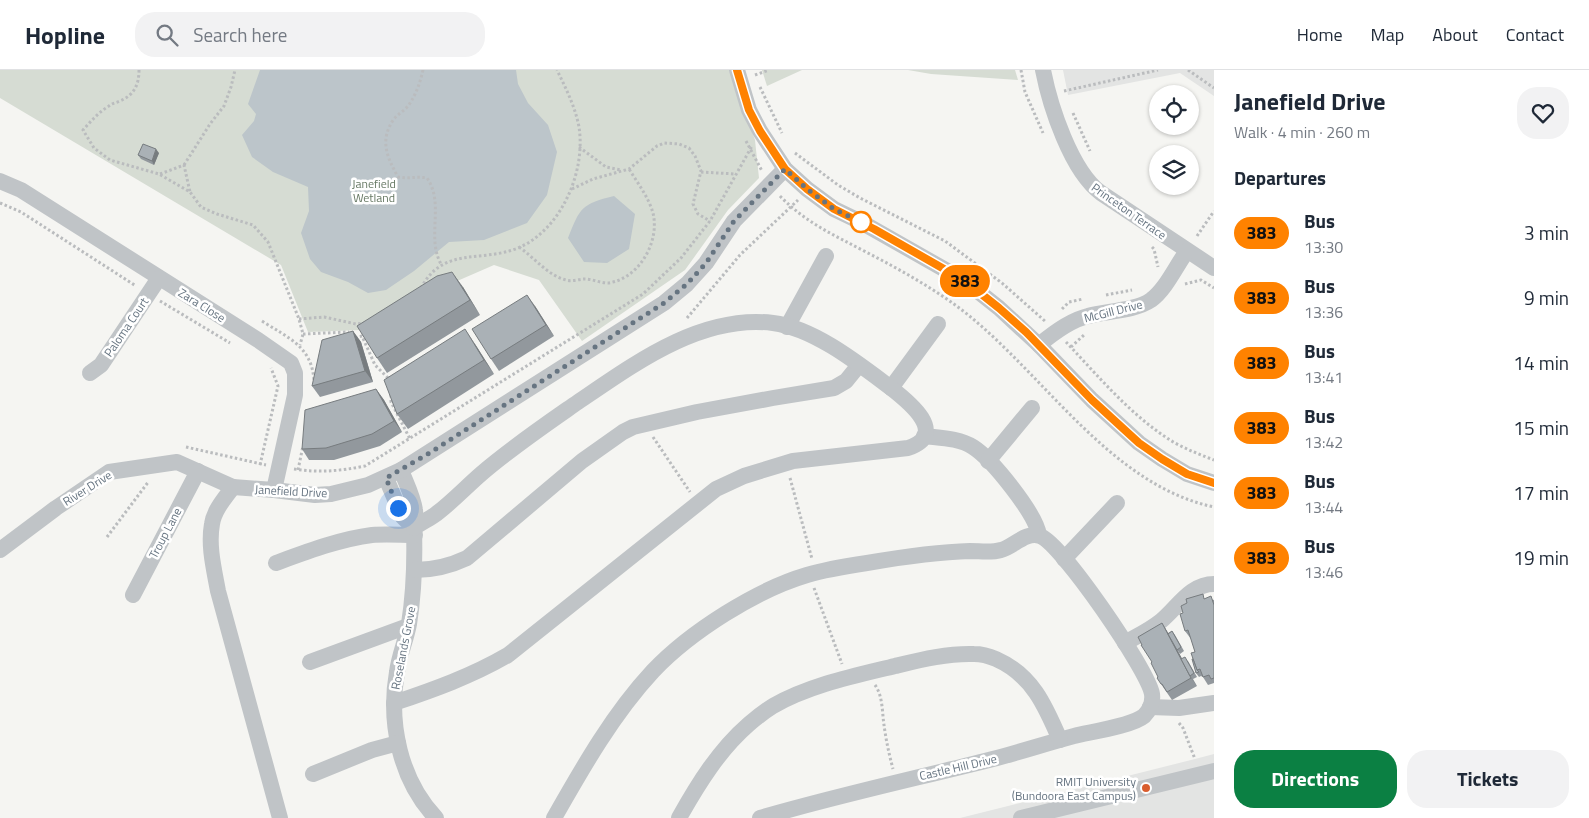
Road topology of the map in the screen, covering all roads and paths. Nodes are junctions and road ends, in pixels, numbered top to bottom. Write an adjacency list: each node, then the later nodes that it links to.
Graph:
1 (139, 70): 30 (path)
2 (235, 70): 24 (path)
3 (423, 70): 46 (path)
4 (557, 70): 21 (path)
5 (737, 70): 26 (street)
6 (769, 70): 12 (path)
7 (1021, 70): 20 (path)
8 (1033, 70): 19 (street, Princeton Terrace)
9 (1043, 70): 19 (street, Princeton Terrace)
10 (1158, 70): 15 (path)
11 (1188, 70): 14 (path)
12 (755, 75)
13 (1062, 84): 15 (path)
14 (1214, 88)
15 (1063, 91): 16 (path)
16 (1067, 99)
17 (1071, 107): 23 (path)
18 (744, 135): 22 (path)
19 (1064, 136): 44 (street, Princeton Terrace)
20 (1045, 137)
21 (579, 146): 27 (path); 34 (path)
22 (750, 150): 31 (path); 33 (path)
23 (1093, 158)
24 (184, 165): 30 (path); 36 (path)
25 (629, 169): 27 (path); 28 (path); 43 (path)
26 (785, 169): 33 (street, Janefield Drive); 35 (street)
27 (621, 170): 34 (path)
28 (701, 172): 31 (path); 40 (path)
29 (821, 173): 35 (path)
30 (159, 174): 36 (path)
31 (735, 174): 40 (path)
32 (0, 181): 49 (street, Zara Close)
33 (770, 185): 38 (path); 81 (street, Janefield Drive)
34 (572, 189): 43 (path)
35 (807, 189): 38 (path); 66 (street)
36 (190, 192): 58 (path)
37 (0, 203): 52 (path)
38 (791, 208): 57 (path); 90 (path)
39 (1214, 211): 41 (path)
40 (710, 221): 74 (path)
41 (1189, 231)
42 (1146, 244): 48 (path)
43 (519, 248): 46 (path)
44 (1187, 251): 47 (street, Princeton Terrace); 66 (street, McGill Drive)
45 (826, 256): 62 (street)
46 (441, 264): 51 (path)
47 (1214, 268)
48 (1152, 274)
49 (159, 278): 52 (street, Paloma Court); 80 (street, Zara Close)
50 (1141, 288): 53 (path)
51 (420, 291)
52 (149, 294): 65 (path); 69 (street, Paloma Court)
53 (1105, 295)
54 (1087, 298): 55 (path)
55 (1058, 312)
56 (1052, 317): 59 (path)
57 (687, 318)
58 (299, 319): 60 (path); 63 (path)
59 (1046, 322)
60 (370, 323)
61 (938, 324): 70 (street)
62 (787, 327): 68 (street); 91 (street)
63 (303, 334): 64 (path); 74 (path)
64 (300, 345)
65 (234, 346)
66 (1043, 350): 85 (street)
67 (265, 364): 79 (path)
68 (859, 365): 70 (street); 72 (street)
69 (90, 373)
70 (891, 388): 73 (street)
71 (1032, 408): 76 (street)
72 (647, 423): 88 (path); 97 (street)
73 (924, 436): 76 (street); 78 (street)
74 (410, 439): 80 (path)
75 (185, 447): 79 (path)
76 (988, 461): 92 (street)
77 (163, 463): 82 (street, River Drive); 93 (path); 94 (street, River Drive)
78 (786, 463): 88 (street); 98 (path)
79 (260, 465): 80 (path)
80 (279, 466): 87 (street, Zara Close)
81 (401, 470): 84 (street, Janefield Drive); 91 (street, Roselands Grove)
82 (198, 471): 83 (street, River Drive); 100 (street, Troup Lane)
83 (215, 478): 86 (street, Janefield Drive)
84 (386, 478): 87 (street, Janefield Drive); 91 (street)
85 (1214, 483)
86 (233, 487): 87 (street, Janefield Drive); 115 (street)
87 (274, 490)
88 (698, 502): 105 (street)
89 (1117, 503): 95 (street)
90 (1214, 507)
91 (414, 532): 96 (street); 97 (street, Roselands Grove)
92 (1039, 536): 95 (street); 98 (street)
93 (107, 537)
94 (0, 550)
95 (1064, 560): 102 (street)
96 (276, 563)
97 (415, 570): 101 (street, Roselands Grove)
98 (811, 574): 104 (path); 117 (street)
99 (1214, 584): 102 (street)
100 (133, 595)
101 (408, 626): 103 (street); 105 (street, Roselands Grove)
102 (1125, 643): 107 (street)
103 (310, 662)
104 (859, 675): 109 (street); 114 (path); 118 (street)
105 (394, 703): 110 (street, Roselands Grove)
106 (1214, 703): 108 (street)
107 (1150, 707): 108 (street); 109 (street, Castle Hill Drive)
108 (1168, 709): 111 (path)
109 (1060, 740): 114 (street, Castle Hill Drive)
110 (398, 743): 113 (street); 116 (street, Roselands Grove)
111 (1195, 759)
112 (1214, 771): 120 (street)
113 (313, 774)
114 (896, 782): 119 (street, Castle Hill Drive)
115 (280, 818)
116 (436, 818)
117 (554, 818)
118 (678, 818)
119 (760, 818)
120 (1021, 818)

